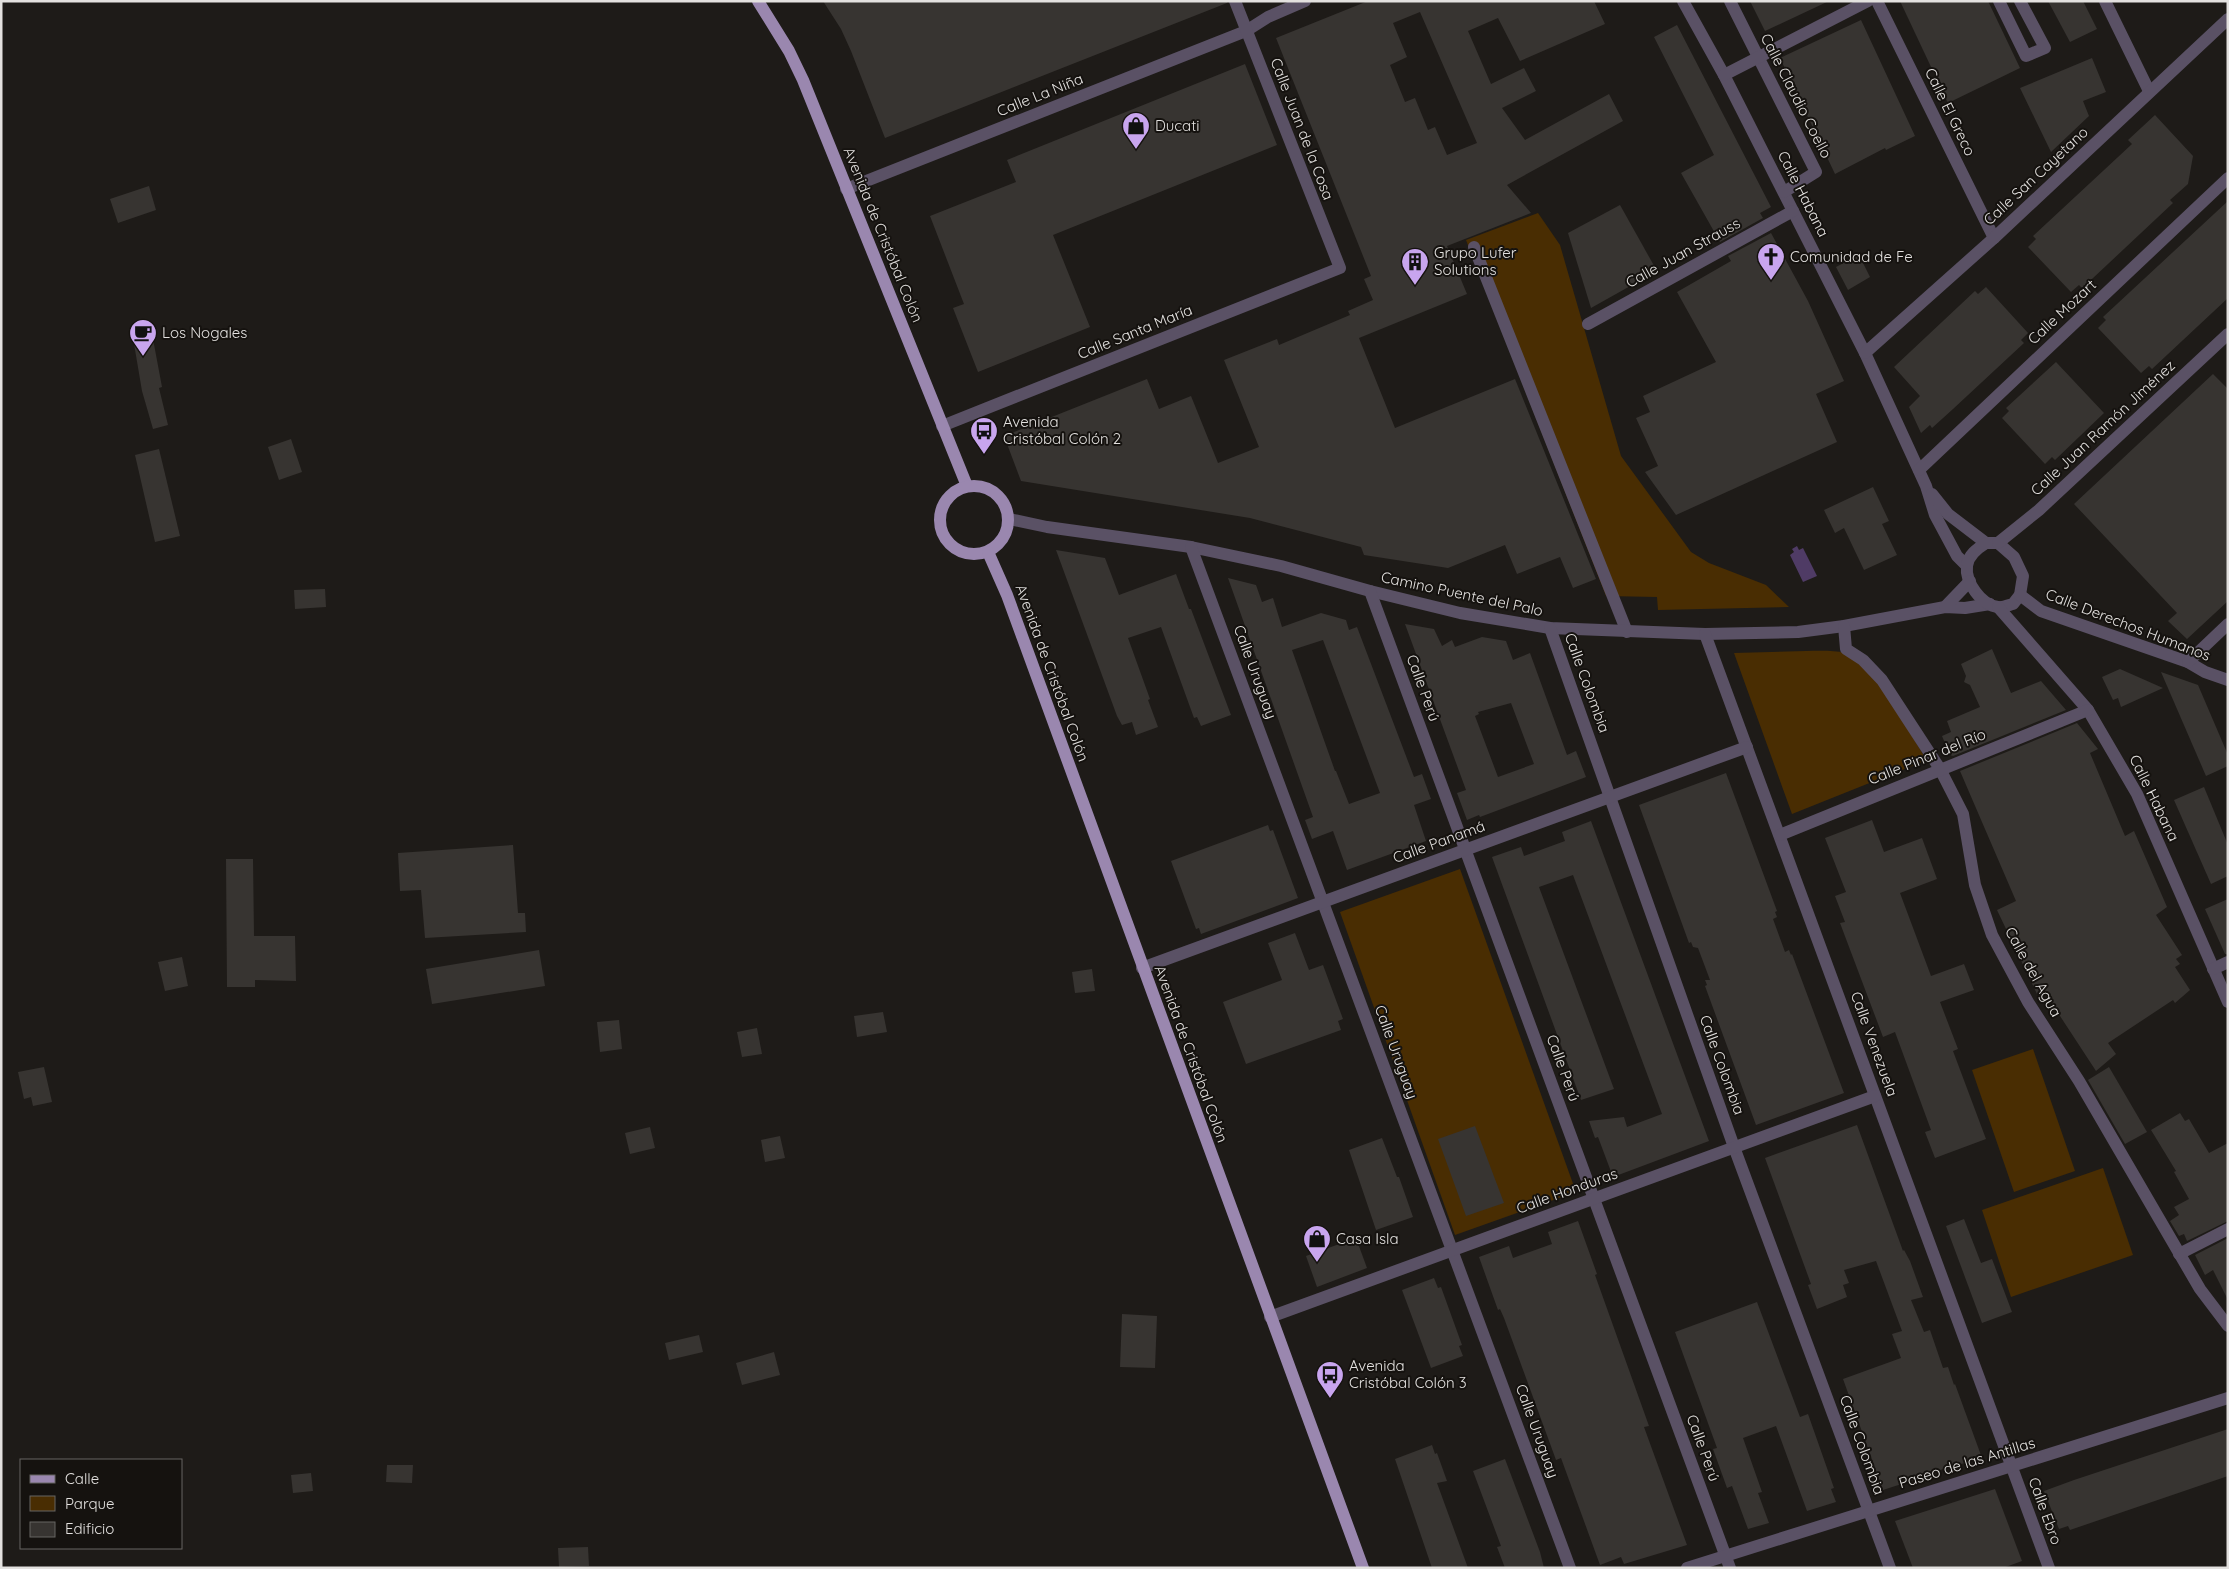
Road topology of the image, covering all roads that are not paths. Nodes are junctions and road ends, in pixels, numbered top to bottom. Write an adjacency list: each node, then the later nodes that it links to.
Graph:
1 (758, 1): 17 (main road, Avenida de Cristóbal Colón)
2 (1235, 1): 12 (street, Calle Juan de la Cosa)
3 (1305, 1): 12 (street, Calle La Niña)
4 (1683, 1): 14 (street, Calle Habana)
5 (1730, 1): 13 (street, Calle Claudio Coello)
6 (1868, 1): 13 (street)
7 (1877, 1): 20 (street, Calle El Greco)
8 (1999, 1): 9 (street)
9 (2020, 1)
10 (2105, 1): 15 (street)
11 (2228, 19): 15 (street, Calle San Cayetano)
12 (1246, 31): 17 (street, Calle La Niña); 22 (street, Calle Juan de la Cosa)
13 (1758, 58): 14 (street); 18 (street, Calle Claudio Coello)
14 (1724, 75): 18 (street, Calle Habana)
15 (2149, 91): 20 (street, Calle San Cayetano)
16 (2228, 178): 27 (street, Calle Mozart)
17 (846, 189): 26 (main road, Avenida de Cristóbal Colón)
18 (1784, 192): 19 (street, Calle Habana)
19 (1793, 211): 23 (street, Calle Juan Strauss); 25 (street, Calle Habana)
20 (1994, 238): 25 (street, Calle San Cayetano)
21 (1474, 247): 43 (street)
22 (1340, 268): 26 (street, Calle Santa María)
23 (1588, 324)
24 (2228, 334): 31 (street, Calle Juan Ramón Jiménez)
25 (1865, 353): 27 (street, Calle Habana)
26 (942, 426): 28 (main road, Avenida de Cristóbal Colón)
27 (1919, 470): 29 (street, Calle Habana)
28 (967, 486): 30 (main road); 33 (main road)
29 (1926, 486): 31 (street, Calle Habana); 34 (street, Calle Habana)
30 (1009, 519): 32 (street, Camino Puente del Palo); 33 (main road)
31 (1992, 543): 34 (street); 37 (street)
32 (1191, 547): 36 (street, Camino Puente del Palo); 53 (street, Calle Uruguay)
33 (988, 552): 55 (main road, Avenida de Cristóbal Colón)
34 (1966, 566): 35 (street)
35 (1970, 581): 38 (street); 39 (street)
36 (1370, 592): 42 (street, Camino Puente del Palo); 52 (street, Calle Perú)
37 (2020, 595): 38 (street); 45 (street, Calle Derechos Humanos)
38 (1994, 606): 39 (street, Camino Puente del Palo); 47 (street, Calle Habana)
39 (1944, 607): 41 (street, Camino Puente del Palo)
40 (2228, 624): 45 (street)
41 (1844, 626): 44 (street, Camino Puente del Palo); 49 (street, Calle del Agua)
42 (1550, 628): 43 (street, Camino Puente del Palo); 50 (street, Calle Colombia)
43 (1628, 632): 44 (street, Camino Puente del Palo)
44 (1706, 634): 48 (street, Calle Venezuela)
45 (2188, 662): 46 (street, Calle Derechos Humanos)
46 (2228, 680)
47 (2088, 710): 49 (street, Calle Pinar del Río); 56 (street, Calle Habana)
48 (1747, 747): 50 (street, Calle Panamá); 51 (street, Calle Venezuela)
49 (1940, 769): 51 (street, Calle Pinar del Río); 63 (street, Calle del Agua)
50 (1610, 797): 52 (street, Calle Panamá); 59 (street, Calle Colombia)
51 (1780, 835): 58 (street, Calle Venezuela)
52 (1465, 850): 53 (street, Calle Panamá); 60 (street, Calle Perú)
53 (1323, 902): 55 (street, Calle Panamá); 62 (street, Calle Uruguay)
54 (2228, 962): 56 (street)
55 (1142, 968): 64 (main road, Avenida de Cristóbal Colón)
56 (2213, 969): 57 (street, Calle Habana)
57 (2228, 1002)
58 (1875, 1096): 59 (street, Calle Honduras); 67 (street, Calle Venezuela)
59 (1734, 1148): 60 (street, Calle Honduras); 68 (street, Calle Colombia)
60 (1594, 1199): 62 (street, Calle Honduras); 69 (street, Calle Perú)
61 (2228, 1229): 63 (street)
62 (1452, 1250): 64 (street, Calle Honduras); 71 (street, Calle Uruguay)
63 (2179, 1254): 65 (street, Calle del Agua)
64 (1270, 1317): 70 (main road, Avenida de Cristóbal Colón)
65 (2228, 1326)
66 (2228, 1398): 67 (street, Paseo de las Antillas)
67 (2011, 1466): 68 (street, Paseo de las Antillas); 74 (street, Calle Ebro)
68 (1869, 1511): 69 (street, Paseo de las Antillas); 73 (street, Calle Colombia)
69 (1728, 1562): 72 (street, Paseo de las Antillas)
70 (1362, 1568)
71 (1570, 1568)
72 (1687, 1568)
73 (1890, 1568)
74 (2048, 1568)

